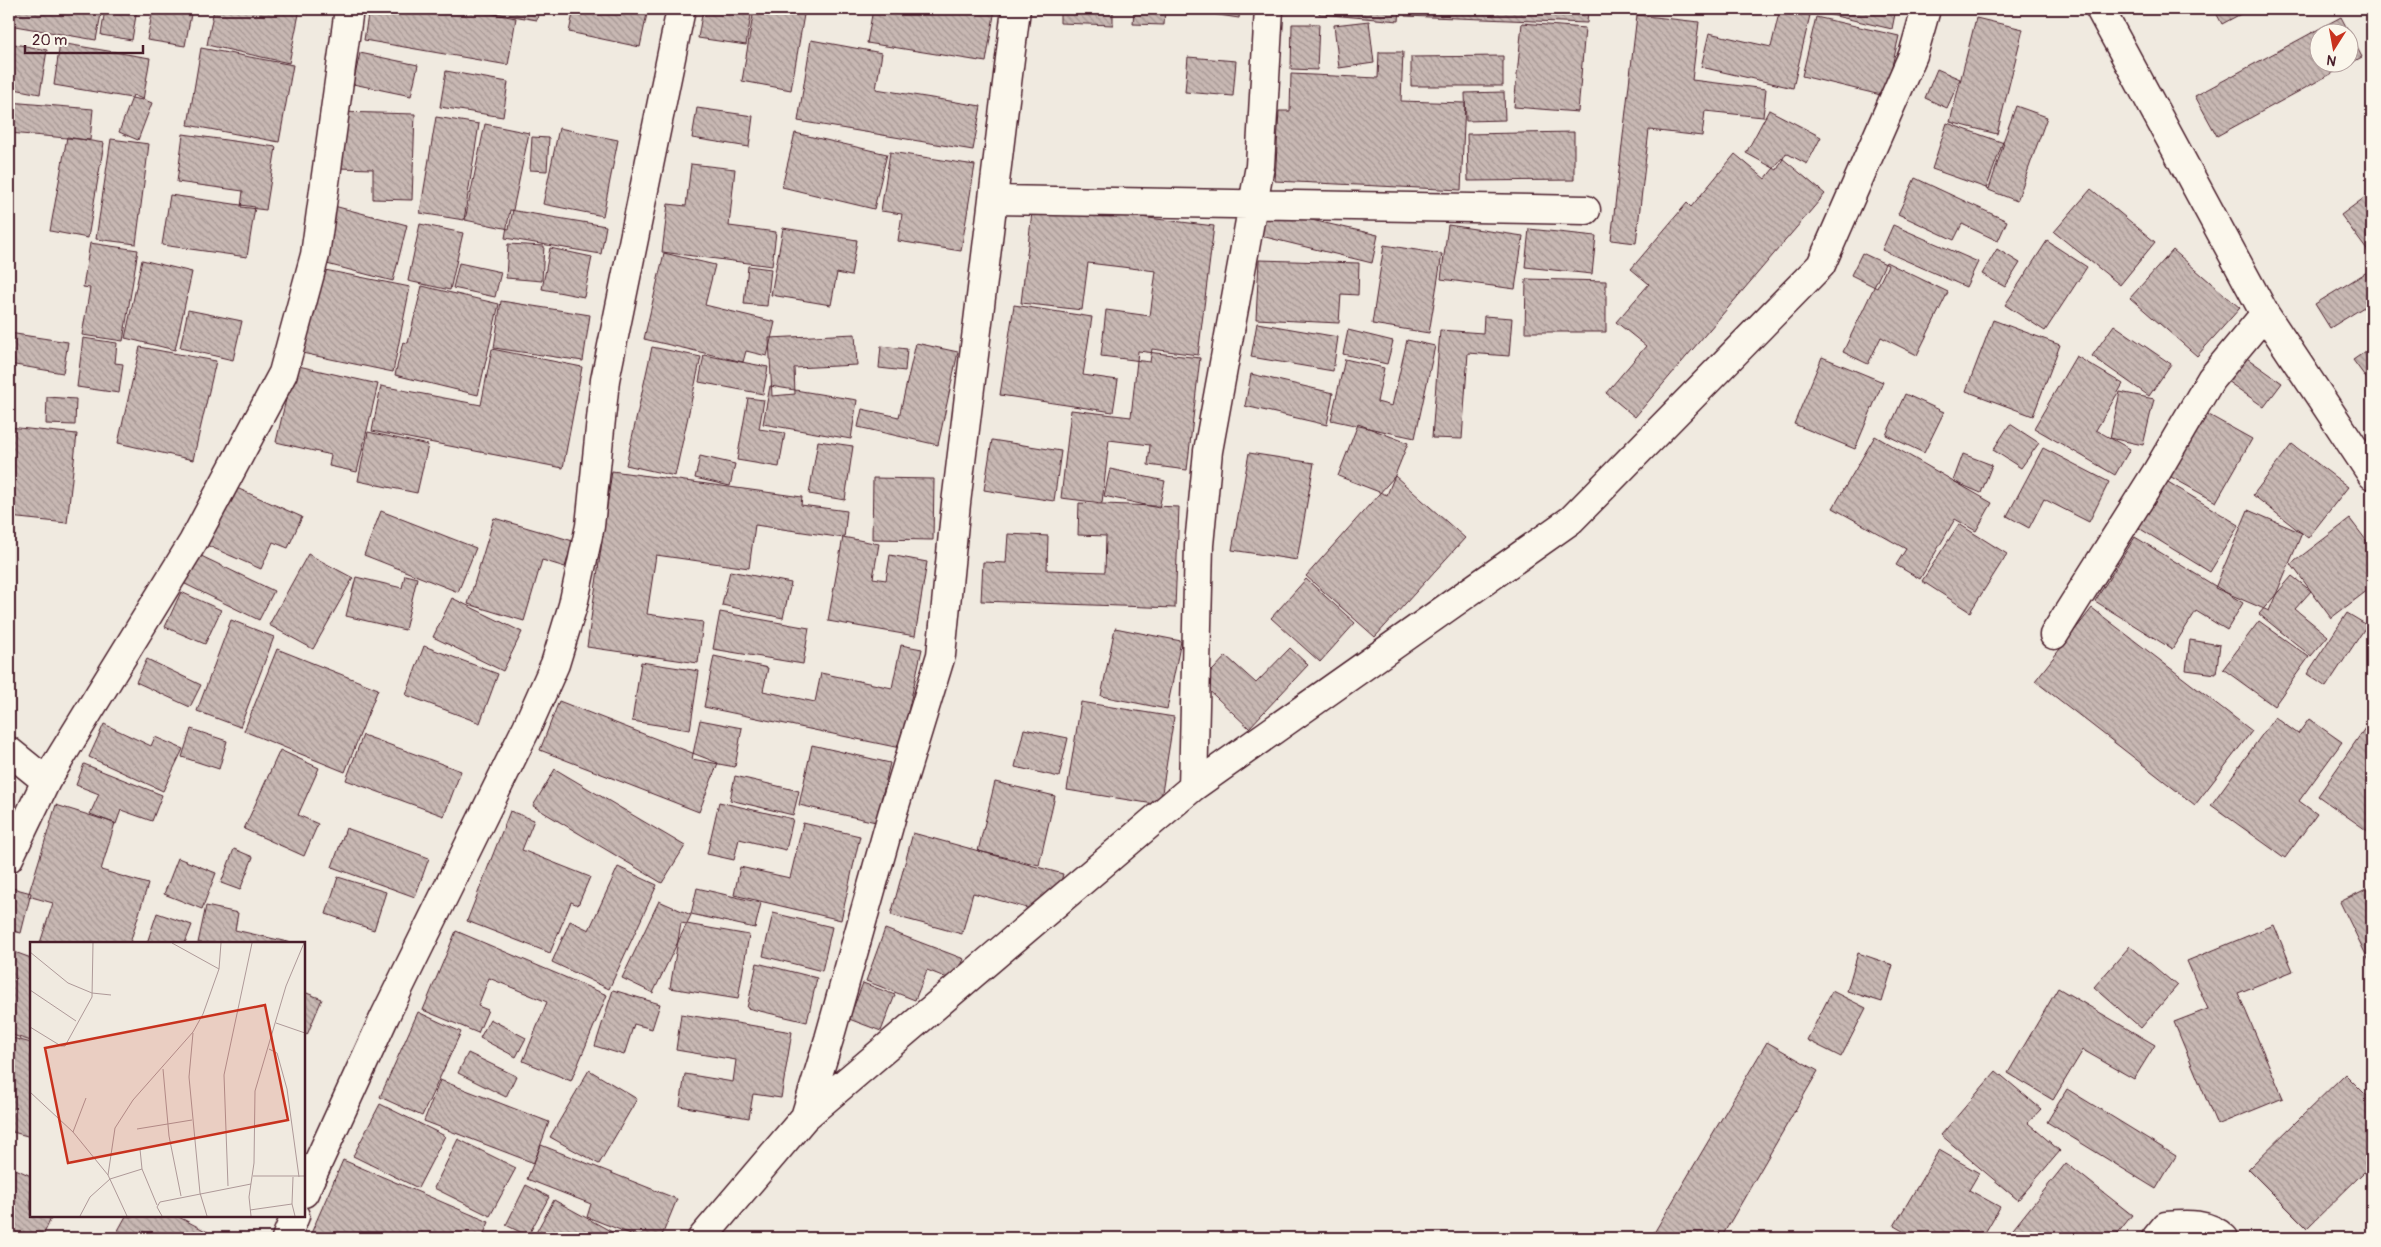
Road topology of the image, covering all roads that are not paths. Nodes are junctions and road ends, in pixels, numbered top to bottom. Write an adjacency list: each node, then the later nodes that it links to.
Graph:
1 (349, 9): 14 (street)
2 (681, 9): 18 (street)
3 (1016, 9): 7 (street)
4 (1269, 9): 8 (street)
5 (1926, 9): 15 (street)
6 (2100, 9): 10 (street)
7 (994, 200): 8 (street); 17 (street)
8 (1252, 205): 9 (street); 15 (street)
9 (1586, 210)
10 (2265, 314): 11 (street); 12 (street)
11 (2372, 475)
12 (2054, 635)
13 (9, 751): 14 (street)
14 (46, 781): 16 (street)
15 (1193, 787): 17 (street)
16 (9, 858)
17 (805, 1117): 21 (street)
18 (305, 1191)
19 (295, 1217): 20 (street)
20 (286, 1238)
21 (702, 1238)
22 (2156, 1238): 23 (street)
23 (2224, 1238)

